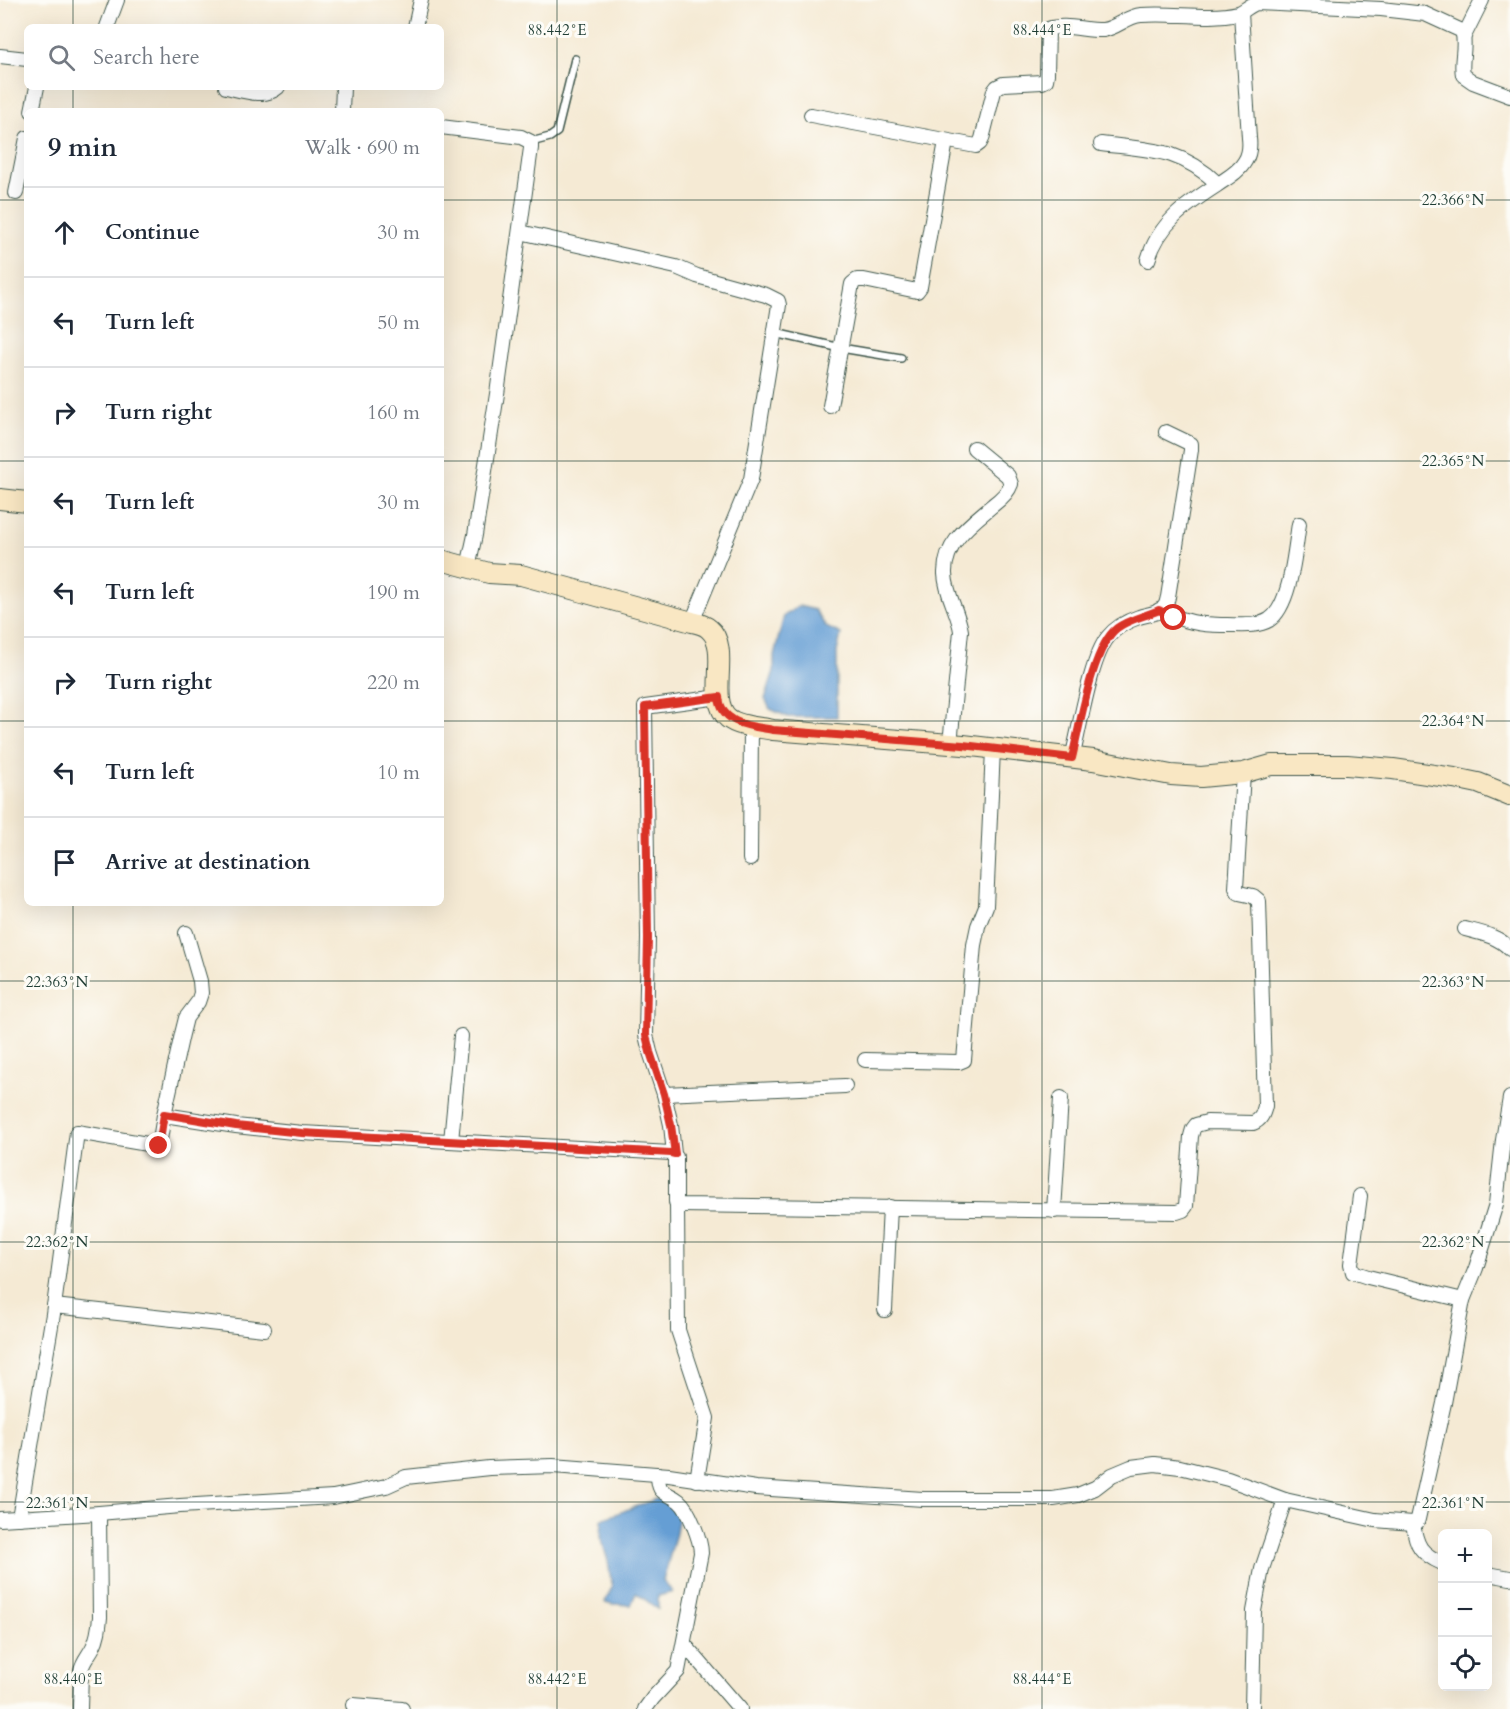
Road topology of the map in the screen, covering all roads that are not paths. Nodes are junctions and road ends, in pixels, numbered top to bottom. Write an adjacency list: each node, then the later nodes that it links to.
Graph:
1 (117, 0): 5 (street)
2 (421, 0): 6 (street)
3 (1482, 0): 7 (street)
4 (1241, 13): 7 (street); 20 (street); 24 (street)
5 (108, 24)
6 (415, 24)
7 (1464, 36): 15 (street)
8 (0, 56): 10 (street)
9 (575, 58): 21 (lane)
10 (24, 59)
11 (36, 90): 16 (street)
12 (244, 90): 13 (street)
13 (275, 90)
14 (343, 90): 17 (street)
15 (1510, 96)
16 (33, 108)
17 (342, 108)
18 (811, 115): 20 (street)
19 (444, 127): 21 (street)
20 (946, 141): 29 (street)
21 (531, 142): 26 (street)
22 (1101, 144): 24 (street)
23 (24, 153): 25 (street)
24 (1218, 184): 27 (street)
25 (16, 193)
26 (520, 232): 28 (street); 38 (street)
27 (1148, 260)
28 (775, 333): 29 (lane); 40 (street)
29 (841, 348): 30 (lane); 31 (street)
30 (902, 358)
31 (830, 406)
32 (1166, 432): 39 (street)
33 (974, 448): 43 (street)
34 (0, 499): 35 (main road)
35 (24, 502)
36 (1299, 524): 39 (street)
37 (444, 561): 38 (main road)
38 (468, 567): 40 (main road)
39 (1159, 610): 45 (street)
40 (692, 622): 41 (main road)
41 (719, 697): 42 (main road); 55 (street)
42 (751, 726): 43 (main road); 48 (street)
43 (950, 744): 44 (main road)
44 (993, 749): 45 (main road); 53 (street)
45 (1072, 758): 46 (main road)
46 (1242, 773): 47 (main road); 64 (street)
47 (1510, 796)
48 (750, 859)
49 (1465, 929): 51 (street)
50 (186, 933): 58 (street)
51 (1510, 948)
52 (461, 1036): 59 (street)
53 (865, 1060)
54 (845, 1086): 55 (street)
55 (664, 1094): 60 (street)
56 (1061, 1098): 64 (street)
57 (1510, 1098): 65 (street)
58 (164, 1114): 59 (street); 66 (street)
59 (451, 1141): 60 (street)
60 (675, 1154): 62 (street)
61 (1360, 1196): 65 (street)
62 (677, 1204): 63 (street); 70 (street)
63 (890, 1208): 64 (street); 67 (street)
64 (1054, 1211)
65 (1463, 1300): 75 (street)
66 (54, 1306): 68 (street); 73 (street)
67 (885, 1310)
68 (264, 1329)
69 (658, 1474): 70 (street); 72 (street); 79 (street)
70 (697, 1480): 71 (street)
71 (1285, 1500): 75 (street); 85 (street)
72 (99, 1514): 73 (street); 81 (street)
73 (19, 1518): 74 (street)
74 (0, 1519)
75 (1413, 1523): 76 (street)
76 (1438, 1561)
77 (1492, 1575): 78 (street)
78 (1510, 1578)
79 (684, 1644): 83 (street); 84 (street)
80 (353, 1705): 82 (street)
81 (80, 1709)
82 (402, 1709)
83 (645, 1709)
84 (741, 1709)
85 (1252, 1709)

